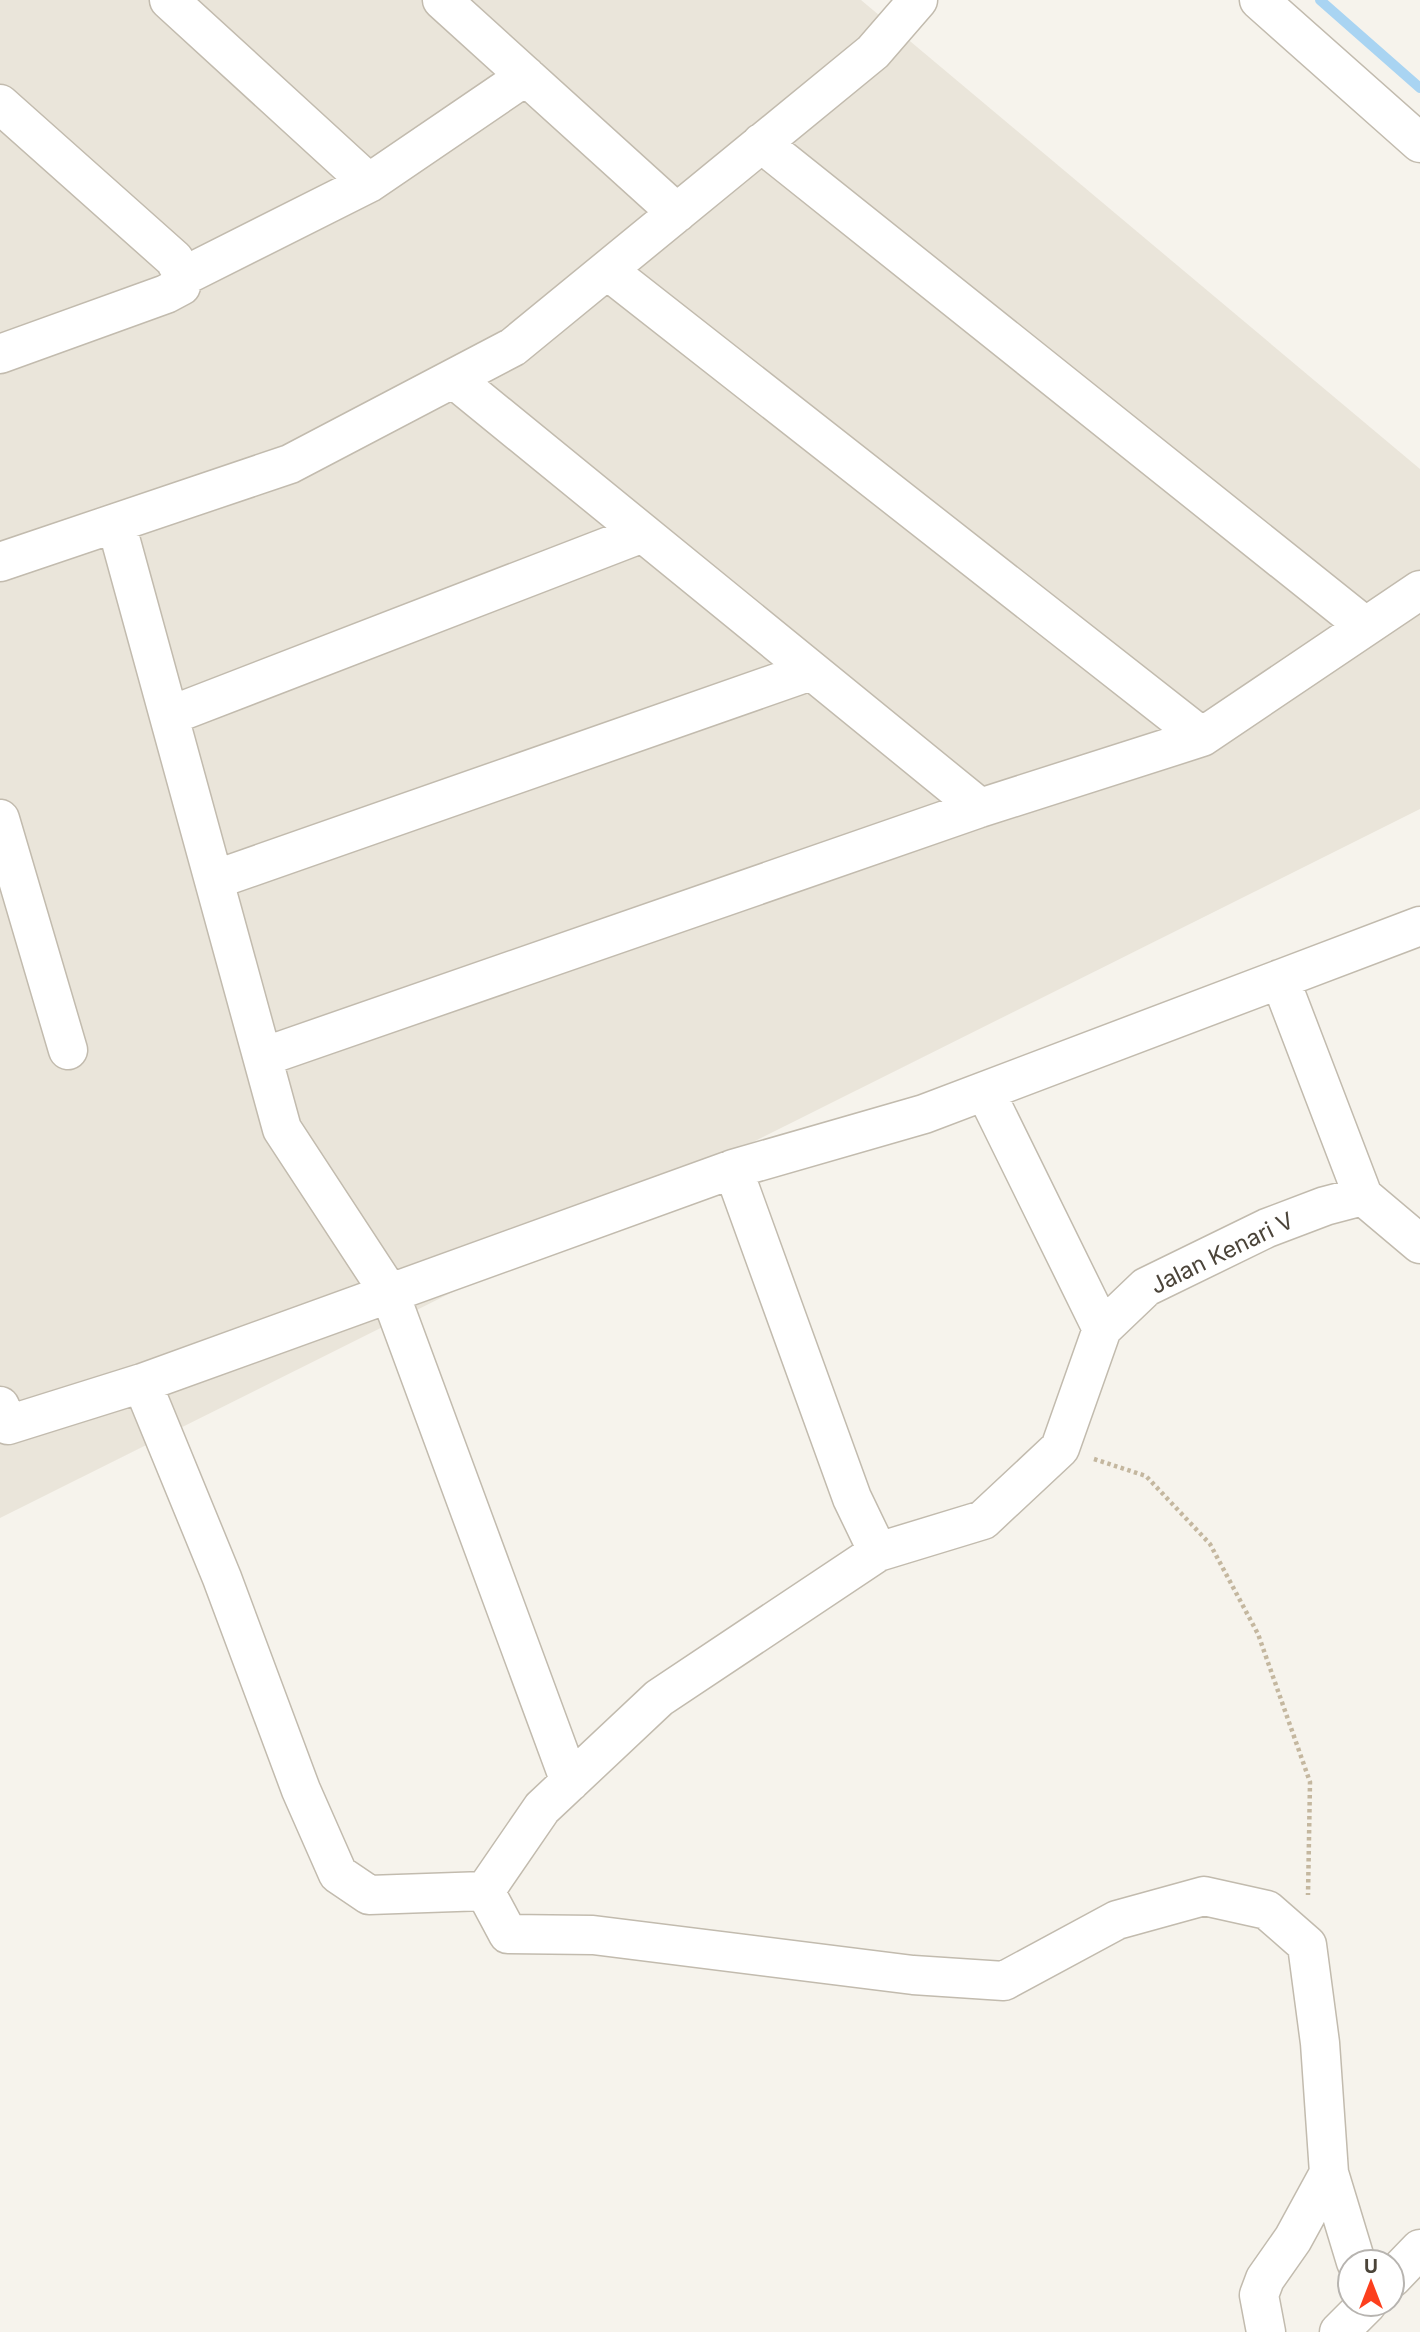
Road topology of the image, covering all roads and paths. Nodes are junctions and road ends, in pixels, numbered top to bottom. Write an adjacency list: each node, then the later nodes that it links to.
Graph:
1 (169, 0): 10 (street)
2 (442, 0): 5 (street)
3 (918, 0): 8 (street)
4 (1259, 0): 9 (street)
5 (526, 76): 10 (street); 11 (street)
6 (0, 104): 7 (street)
7 (15, 137): 13 (street)
8 (761, 143): 11 (street); 20 (street)
9 (1420, 143)
10 (369, 183): 13 (street)
11 (677, 213): 12 (street)
12 (607, 270): 15 (street); 23 (street)
13 (184, 276): 14 (street)
14 (0, 354)
15 (454, 379): 16 (street); 17 (street)
16 (116, 523): 18 (street); 22 (street)
17 (643, 533): 21 (street); 22 (street)
18 (0, 562)
19 (1420, 590): 20 (street)
20 (1365, 626): 23 (street)
21 (811, 671): 24 (street); 26 (street)
22 (169, 716): 26 (street)
23 (1202, 737): 24 (street)
24 (979, 808): 30 (street)
25 (0, 819): 29 (street)
26 (214, 880): 30 (street)
27 (1420, 926): 28 (street)
28 (1280, 979): 31 (street); 33 (street)
29 (68, 1050)
30 (262, 1057): 35 (street)
31 (985, 1091): 32 (street); 36 (street)
32 (733, 1169): 35 (street); 40 (street)
33 (1363, 1196): 34 (street); 36 (street, Jalan Kenari V)
34 (1420, 1244)
35 (390, 1294): 37 (street); 41 (street)
36 (1102, 1329): 39 (street, Jalan Kenari V)
37 (142, 1383): 38 (street); 42 (street)
38 (3, 1420)
39 (1060, 1448): 40 (street); 43 (path)
40 (878, 1552): 41 (street)
41 (570, 1782): 42 (street)
42 (485, 1891): 43 (street)
43 (1307, 1945): 44 (street)
44 (1329, 2173): 45 (street); 49 (street)
45 (1352, 2248)
46 (1420, 2249): 47 (street)
47 (1406, 2264)
48 (1353, 2318): 50 (street)
49 (1266, 2332)
50 (1339, 2332)

